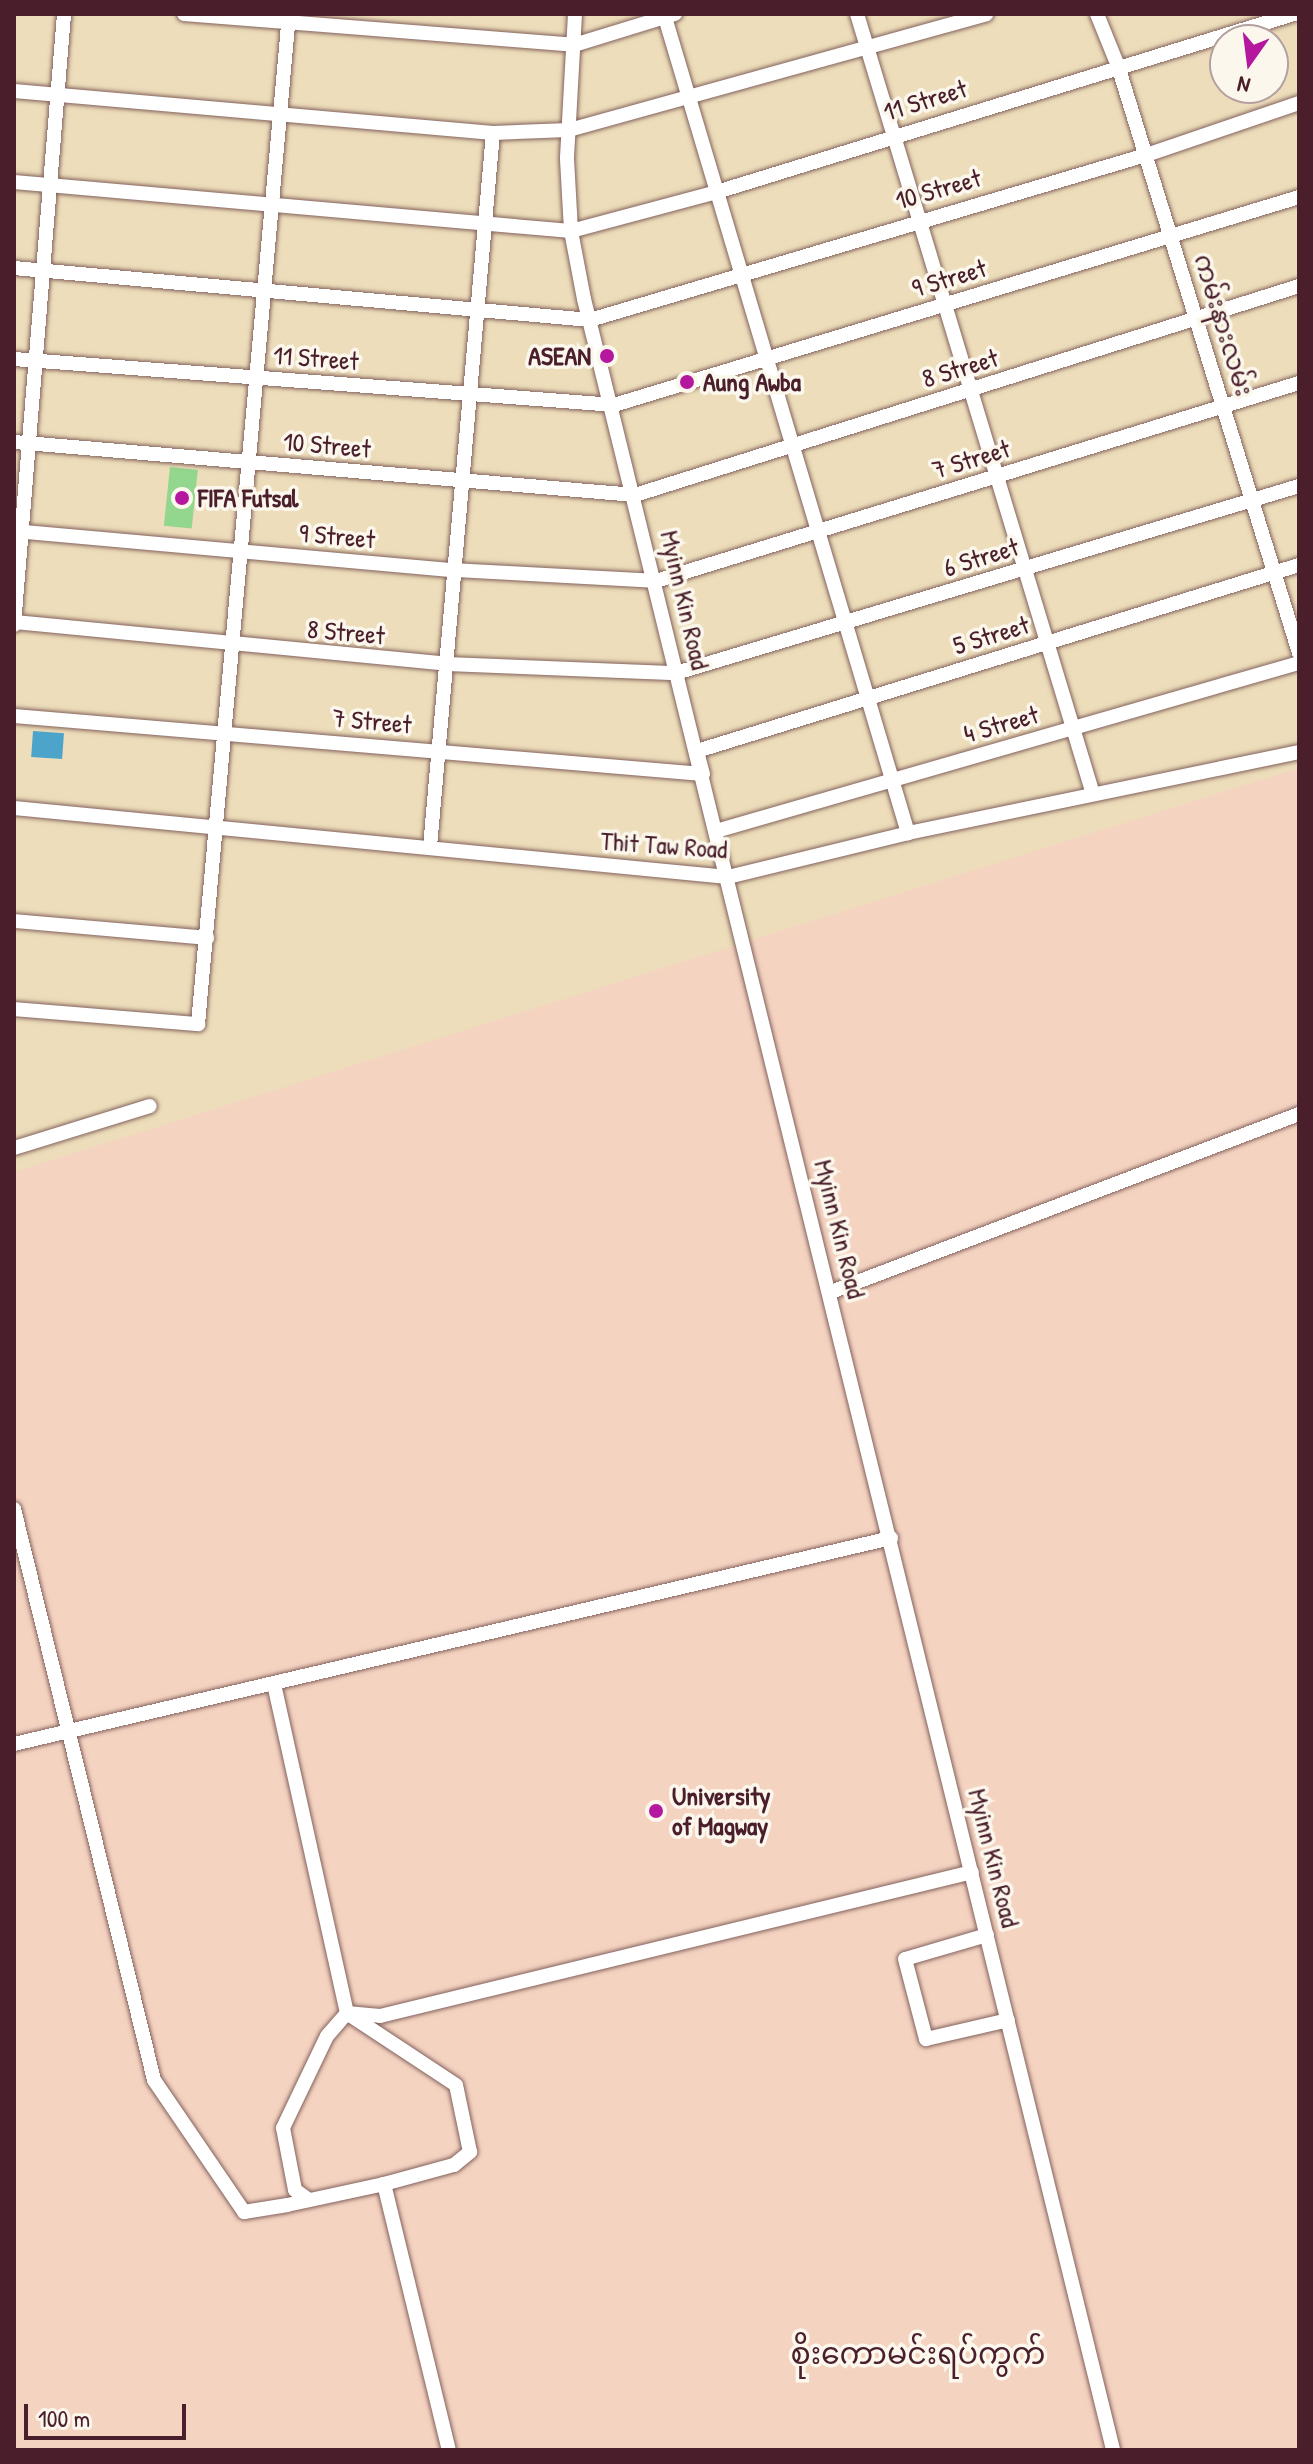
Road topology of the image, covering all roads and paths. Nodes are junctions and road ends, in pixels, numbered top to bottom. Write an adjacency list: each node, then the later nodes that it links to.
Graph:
1 (64, 14): 14 (street)
2 (184, 14): 9 (street)
3 (575, 14): 10 (street, Myinn Kin Road)
4 (857, 14): 11 (street)
5 (986, 14): 11 (street)
6 (1097, 14): 12 (street, ကမ်းနားလမ်း)
7 (1294, 14): 12 (street, 11 Street)
8 (668, 15): 10 (street); 15 (street)
9 (289, 18): 10 (street); 17 (street)
10 (574, 45): 18 (street, Myinn Kin Road)
11 (868, 50): 15 (street); 20 (street)
12 (1118, 66): 20 (street, 11 Street); 21 (street, ကမ်းနားလမ်း)
13 (14, 91): 14 (street)
14 (57, 95): 17 (street); 23 (street)
15 (688, 99): 18 (street); 24 (street)
16 (1299, 103): 21 (street, 10 Street)
17 (281, 115): 19 (street); 26 (street)
18 (569, 130): 19 (street); 29 (street, Myinn Kin Road)
19 (493, 133): 28 (street)
20 (894, 134): 24 (street, 11 Street); 27 (street)
21 (1146, 155): 27 (street, 10 Street); 30 (street, ကမ်းနားလမ်း)
22 (14, 182): 23 (street, 11 Street)
23 (50, 185): 26 (street, 11 Street); 32 (street)
24 (720, 191): 29 (street, 11 Street); 33 (street)
25 (1299, 197): 30 (street, 9 Street)
26 (273, 205): 28 (street, 11 Street); 35 (street)
27 (919, 219): 33 (street, 10 Street); 36 (street)
28 (485, 224): 29 (street, 11 Street); 37 (street)
29 (571, 231): 39 (street, Myinn Kin Road)
30 (1171, 236): 36 (street, 9 Street); 38 (street, ကမ်းနားလမ်း)
31 (14, 268): 32 (street)
32 (42, 271): 35 (street); 42 (street)
33 (741, 273): 39 (street, 10 Street); 40 (street)
34 (1299, 286): 38 (street, 8 Street)
35 (265, 291): 37 (street); 43 (street)
36 (945, 304): 40 (street, 9 Street); 45 (street)
37 (477, 309): 39 (street); 46 (street)
38 (1196, 318): 45 (street, 8 Street); 48 (street, ကမ်းနားလမ်း)
39 (590, 320): 47 (street, Myinn Kin Road)
40 (767, 358): 47 (street, 9 Street); 50 (street)
41 (14, 359): 42 (street, 11 Street)
42 (35, 360): 43 (street, 11 Street); 49 (street)
43 (258, 377): 46 (street, 11 Street); 51 (street)
44 (1299, 383): 48 (street, 7 Street)
45 (971, 389): 50 (street, 8 Street); 52 (street)
46 (470, 394): 47 (street, 11 Street); 53 (street)
47 (614, 405): 55 (street, Myinn Kin Road)
48 (1224, 406): 52 (street, 7 Street); 56 (street, ကမ်းနားလမ်း)
49 (21, 443): 51 (street, 10 Street); 57 (street)
50 (793, 445): 55 (street, 8 Street); 58 (street)
51 (250, 462): 53 (street, 10 Street); 59 (street)
52 (997, 476): 58 (street, 7 Street); 61 (street)
53 (462, 480): 55 (street, 10 Street); 62 (street)
54 (1299, 486): 56 (street, 6 Street)
55 (635, 495): 64 (street, Myinn Kin Road)
56 (1250, 501): 61 (street, 6 Street); 63 (street, ကမ်းနားလမ်း)
57 (17, 531): 59 (street, 9 Street); 65 (street)
58 (818, 531): 64 (street, 7 Street); 66 (street)
59 (243, 551): 62 (street, 9 Street); 68 (street)
60 (1299, 565): 63 (street, 5 Street)
61 (1022, 569): 66 (street, 6 Street); 67 (street)
62 (454, 570): 64 (street, 9 Street); 71 (street)
63 (1275, 572): 67 (street, 5 Street); 69 (street, ကမ်းနားလမ်း)
64 (656, 581): 72 (street, Myinn Kin Road)
65 (14, 623): 68 (street, 8 Street)
66 (843, 623): 72 (street, 6 Street); 73 (street)
67 (1047, 643): 73 (street, 5 Street); 75 (street)
68 (236, 646): 71 (street, 8 Street); 76 (street)
69 (1299, 653)
70 (1299, 663): 75 (street, 4 Street)
71 (448, 664): 72 (street, 8 Street); 77 (street)
72 (676, 673): 78 (street, Myinn Kin Road)
73 (868, 698): 78 (street, 5 Street); 81 (street)
74 (14, 716): 76 (street, 7 Street)
75 (1073, 728): 81 (street, 4 Street); 82 (street)
76 (226, 733): 77 (street, 7 Street); 84 (street)
77 (438, 751): 80 (street, 7 Street); 87 (street)
78 (697, 751): 80 (street, Myinn Kin Road)
79 (1299, 752): 82 (street, Thit Taw Road)
80 (703, 774): 85 (street, Myinn Kin Road)
81 (892, 780): 85 (street, 4 Street); 86 (street)
82 (1093, 794): 86 (street, Thit Taw Road)
83 (14, 808): 84 (street, Thit Taw Road)
84 (217, 827): 87 (street, Thit Taw Road); 90 (street)
85 (716, 831): 88 (street, Myinn Kin Road)
86 (908, 833): 88 (street, Thit Taw Road)
87 (430, 847): 88 (street, Thit Taw Road)
88 (728, 877): 95 (street, Myinn Kin Road)
89 (14, 921): 90 (street)
90 (207, 938): 91 (street)
91 (14, 1009)
92 (150, 1106): 94 (street)
93 (1299, 1114): 95 (street)
94 (14, 1148)
95 (831, 1292): 97 (street, Myinn Kin Road)
96 (14, 1509): 99 (street)
97 (891, 1538): 98 (street); 101 (street, Myinn Kin Road)
98 (274, 1684): 99 (street); 103 (street)
99 (68, 1732): 100 (street); 106 (street)
100 (14, 1744)
101 (972, 1872): 102 (street, Myinn Kin Road); 103 (street)
102 (987, 1935): 104 (street, Myinn Kin Road); 104 (street)
103 (347, 2013): 105 (street); 106 (street)
104 (1008, 2020): 108 (street, Myinn Kin Road)
105 (384, 2184): 106 (street); 107 (street)
106 (309, 2200)
107 (449, 2450)
108 (1113, 2450)

